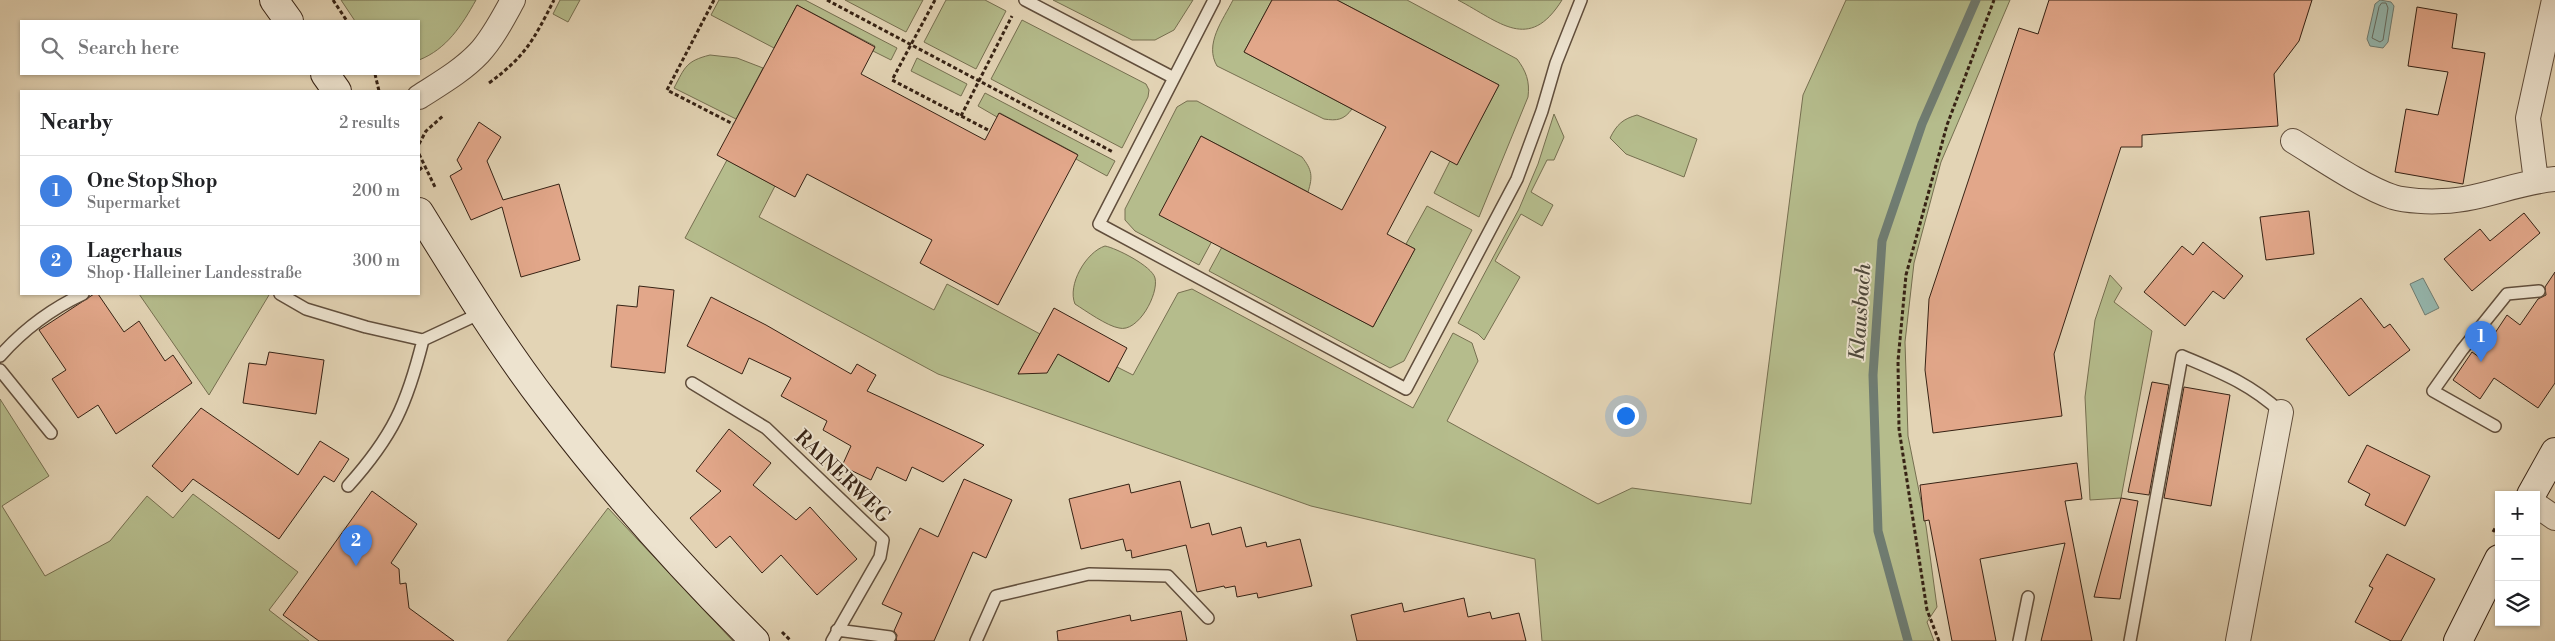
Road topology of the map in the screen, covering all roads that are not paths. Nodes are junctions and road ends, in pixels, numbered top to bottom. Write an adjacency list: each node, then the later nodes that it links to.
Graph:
1 (274, 0): 7 (main road)
2 (513, 0): 11 (street)
3 (1214, 0): 9 (lane)
4 (1581, 0): 9 (lane)
5 (2554, 0): 13 (street)
6 (1020, 4): 9 (lane)
7 (288, 20)
8 (326, 75): 10 (main road)
9 (1174, 78)
10 (336, 90)
11 (420, 96)
12 (2293, 142): 13 (street)
13 (2545, 180)
14 (420, 214): 18 (main road)
15 (2539, 291): 24 (lane)
16 (81, 295): 20 (lane)
17 (282, 295): 19 (lane)
18 (481, 313): 19 (lane); 35 (main road)
19 (423, 340): 27 (lane)
20 (0, 356)
21 (0, 370): 25 (lane)
22 (692, 383): 34 (lane, RAINERWEG)
23 (2281, 412): 40 (lane); 41 (street)
24 (2494, 426)
25 (51, 433)
26 (2555, 452): 28 (main road)
27 (348, 486)
28 (2533, 491)
29 (2540, 508): 30 (street)
30 (2555, 518)
31 (2495, 567): 42 (main road)
32 (2028, 597): 39 (lane)
33 (1208, 618): 38 (lane)
34 (838, 630): 36 (lane); 37 (lane, RAINERWEG)
35 (766, 634)
36 (890, 637)
37 (832, 641)
38 (976, 641)
39 (2019, 641)
40 (2130, 641)
41 (2238, 641)
42 (2458, 641)

